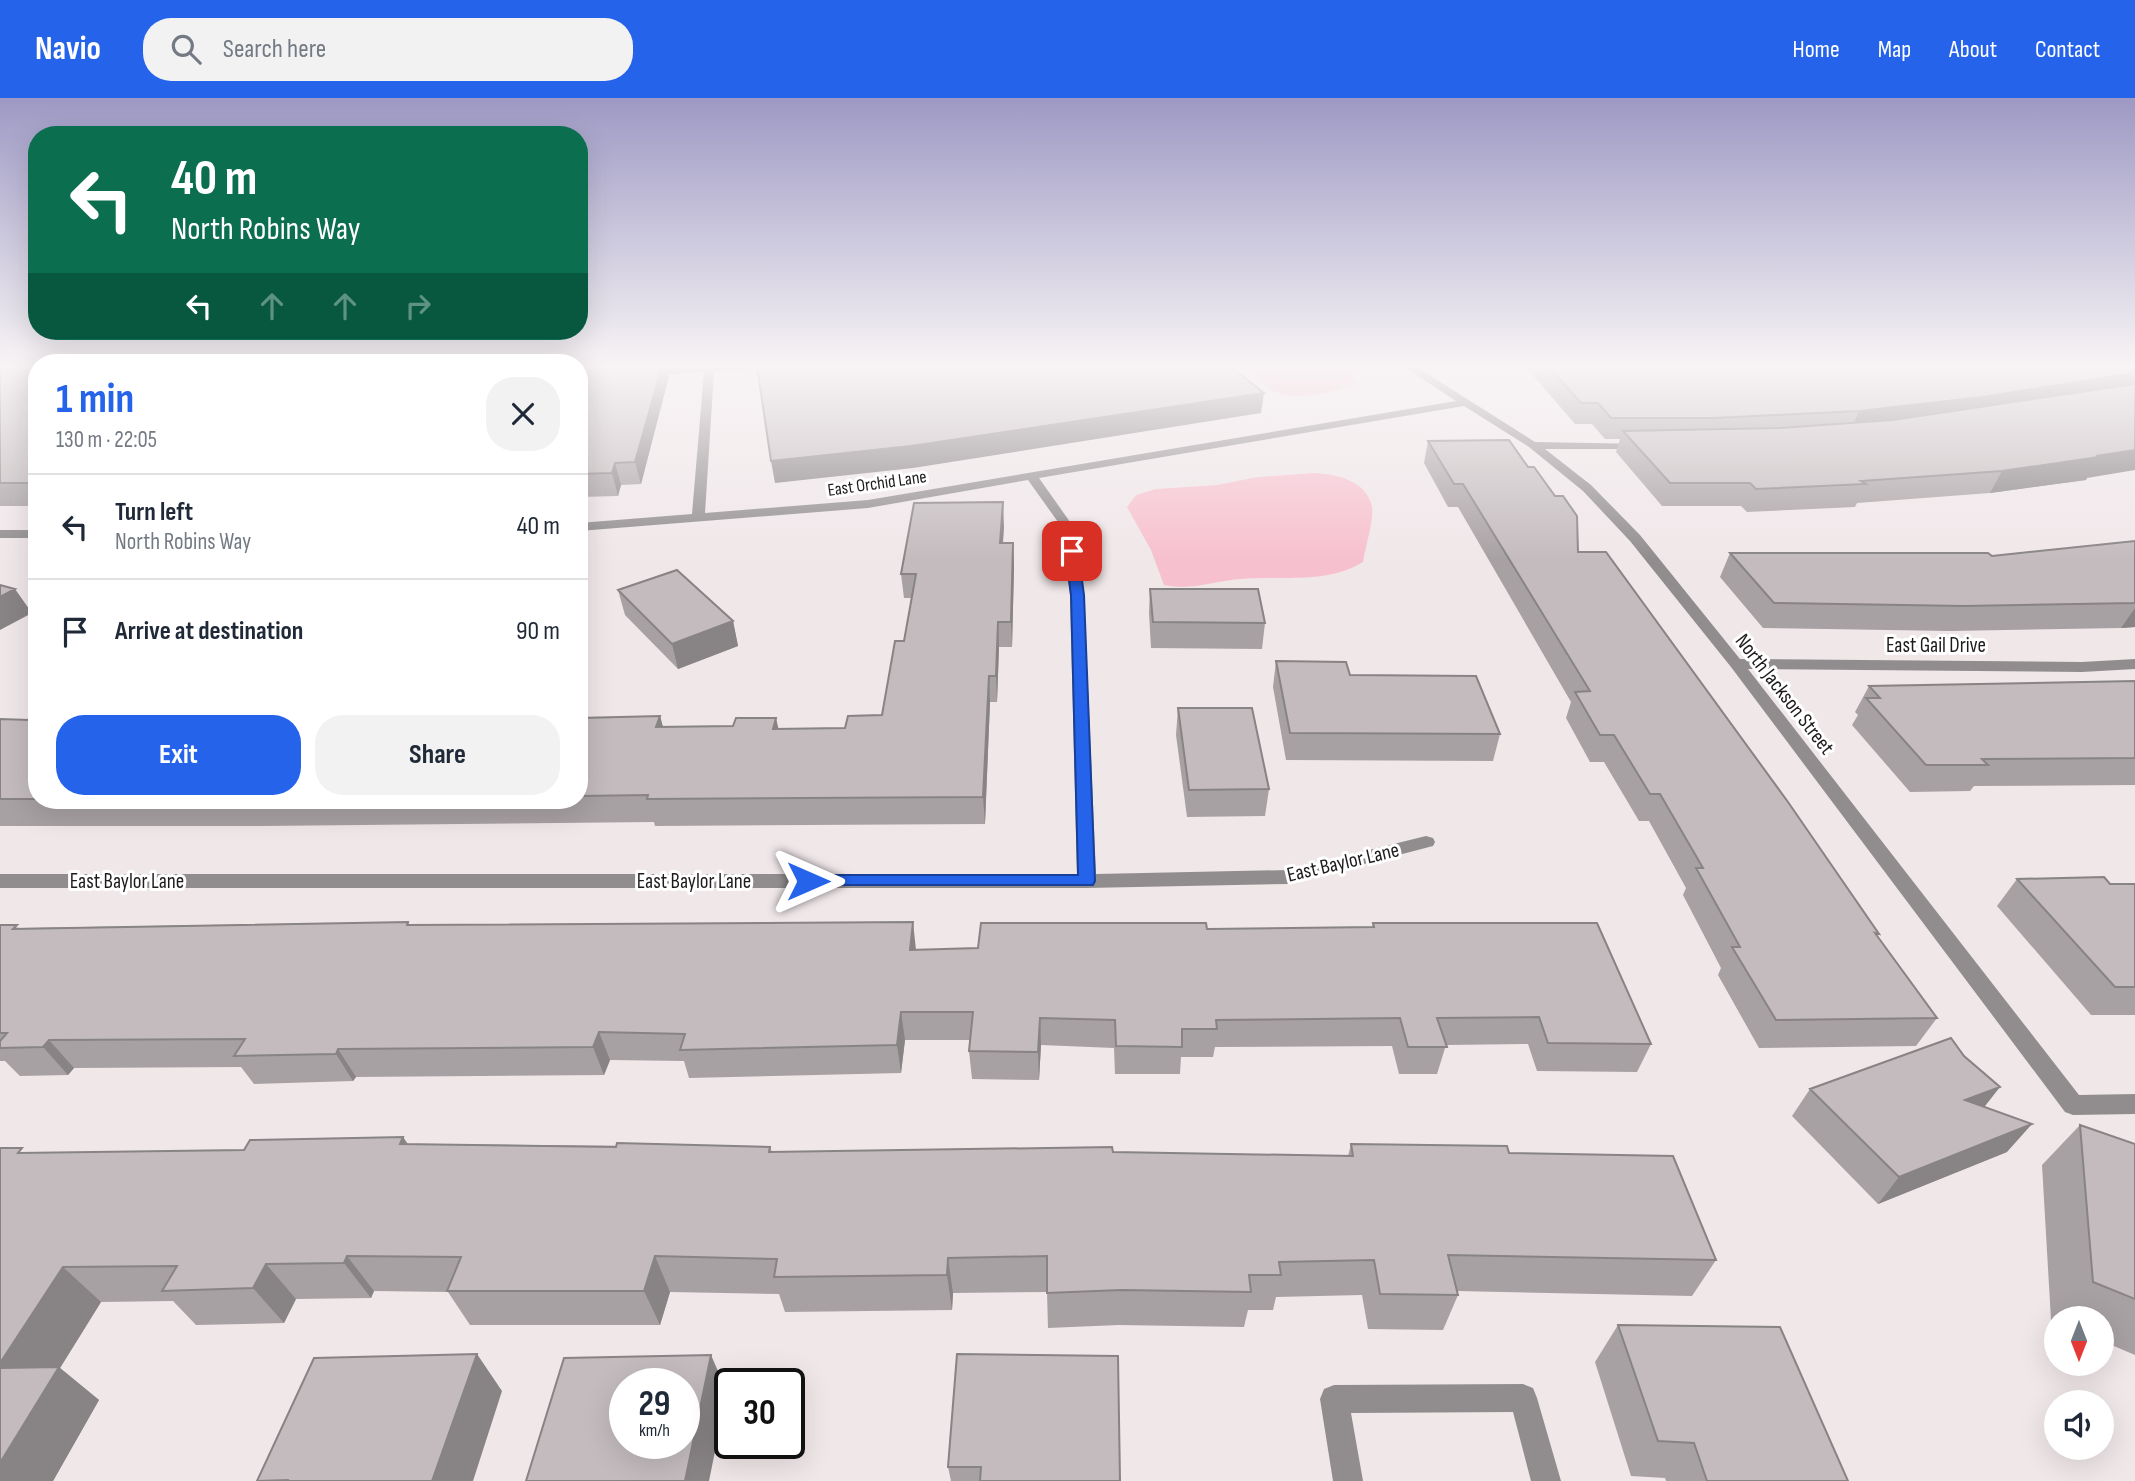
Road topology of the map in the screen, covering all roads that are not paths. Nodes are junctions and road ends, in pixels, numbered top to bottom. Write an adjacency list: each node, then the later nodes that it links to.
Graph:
1 (705, 431): 7 (street)
2 (1301, 431): 6 (street, East Orchid Lane)
3 (1511, 431): 4 (street, North Jackson Street)
4 (1533, 445): 5 (street); 11 (street, North Jackson Street)
5 (1649, 446)
6 (1032, 477): 7 (street, East Orchid Lane); 15 (street)
7 (698, 519): 8 (street, East Orchid Lane)
8 (588, 526)
9 (0, 534): 10 (street)
10 (28, 534)
11 (1736, 664): 12 (street, East Gail Drive); 16 (street, North Jackson Street)
12 (2135, 664)
13 (1426, 842): 15 (street, East Baylor Lane)
14 (0, 881): 15 (street, East Baylor Lane)
15 (1087, 881)
16 (2135, 1104)
17 (1348, 1481): 18 (street)
18 (1546, 1481)

